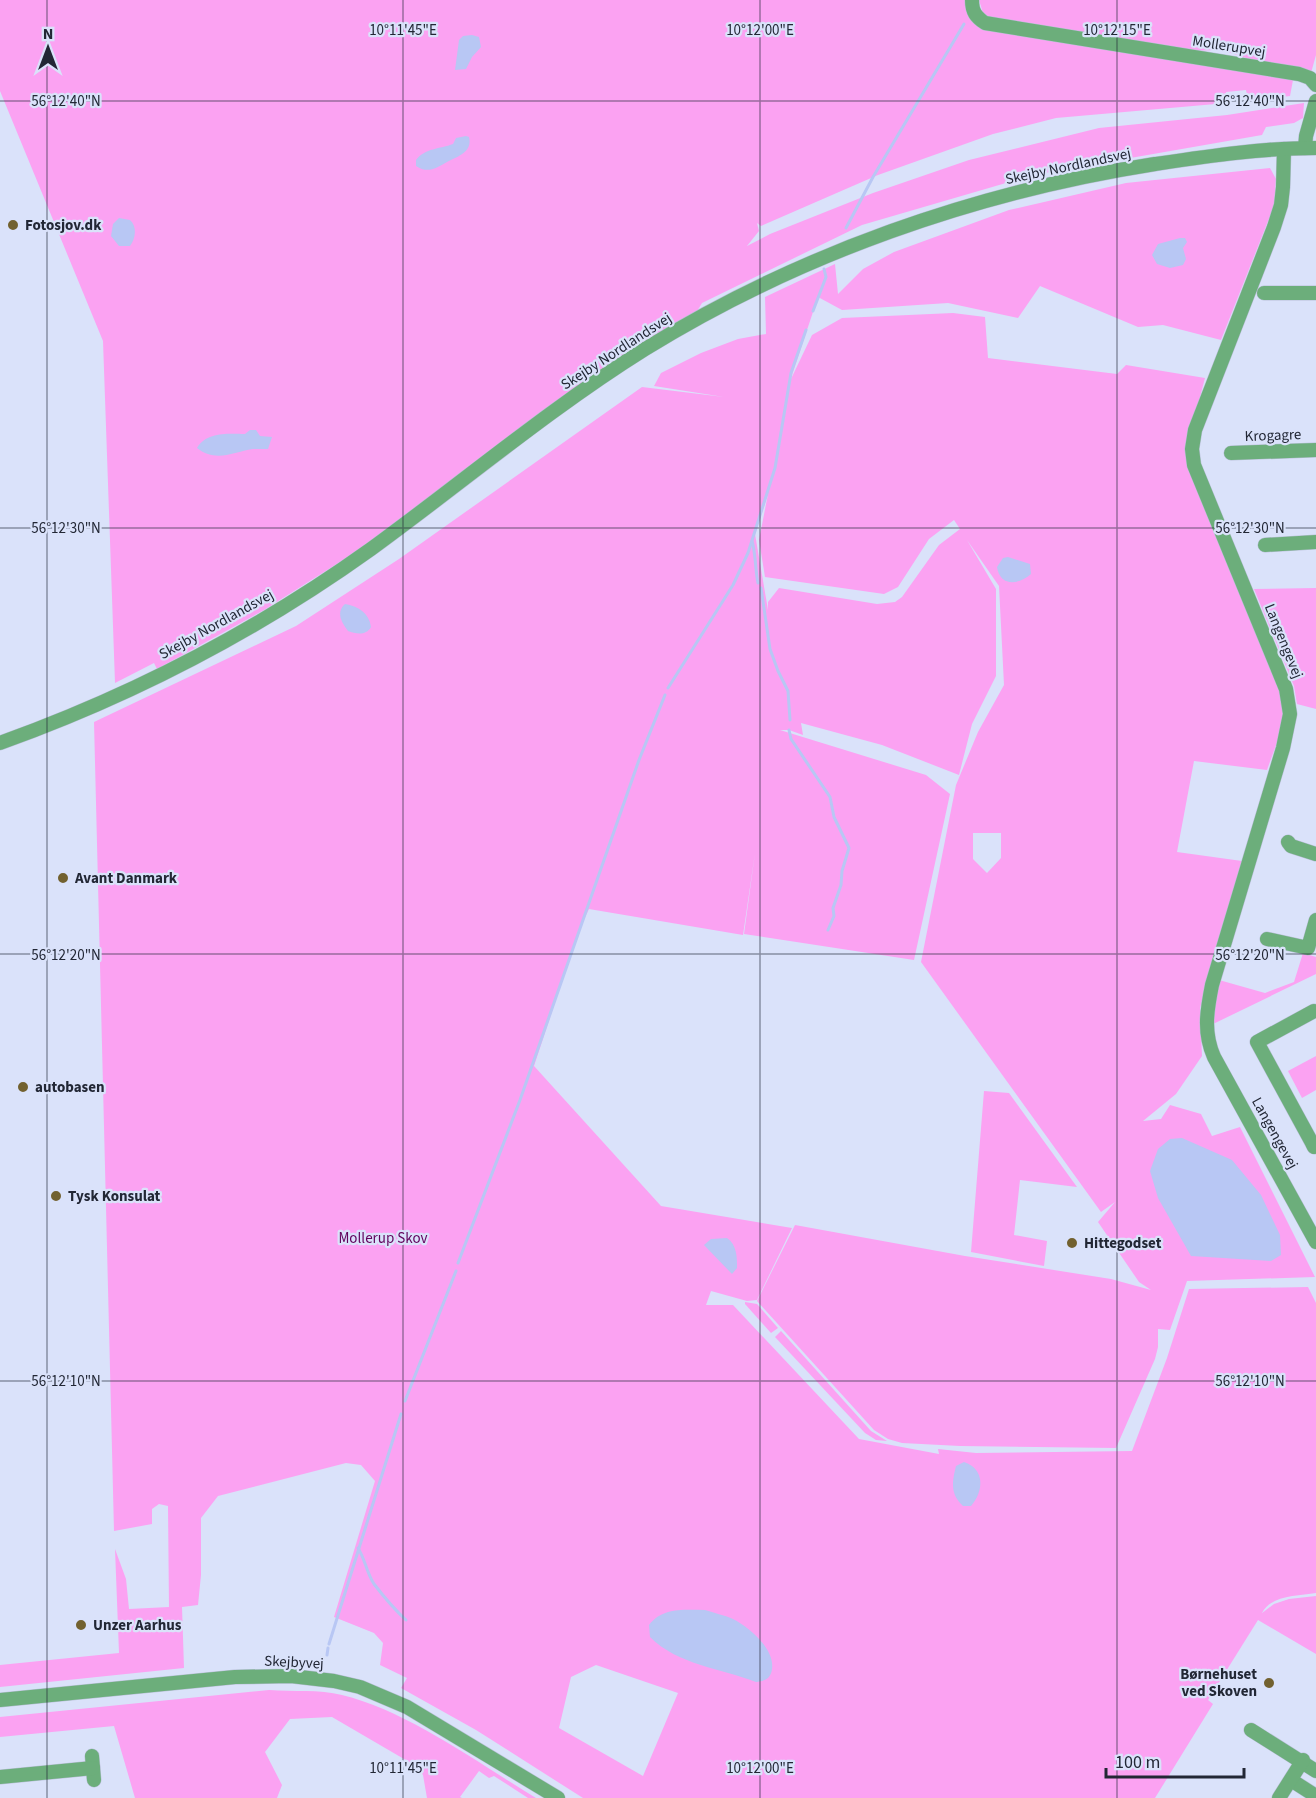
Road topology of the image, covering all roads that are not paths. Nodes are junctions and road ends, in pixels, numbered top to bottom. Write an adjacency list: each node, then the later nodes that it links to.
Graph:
1 (972, 0): 2 (street, Mollerupvej)
2 (1316, 84)
3 (1316, 101): 4 (street)
4 (1311, 148): 5 (street, Skejby Nordlandsvej)
5 (1284, 149): 12 (street, Skejby Nordlandsvej); 19 (street, Langengevej)
6 (1264, 293): 7 (street)
7 (1316, 293)
8 (1316, 450): 9 (street, Krogagre)
9 (1231, 453)
10 (1316, 542): 11 (street)
11 (1265, 544)
12 (0, 743)
13 (1288, 842): 14 (street)
14 (1316, 854)
15 (1316, 920): 16 (street)
16 (1267, 939)
17 (1314, 1011): 18 (street)
18 (1316, 1146)
19 (1316, 1242)
20 (0, 1700): 28 (street, Skejbyvej)
21 (1251, 1730): 22 (street)
22 (1302, 1761): 24 (street); 26 (street)
23 (93, 1768): 25 (street)
24 (1316, 1771)
25 (0, 1777)
26 (1291, 1780): 27 (street); 29 (street)
27 (1316, 1796)
28 (558, 1798)
29 (1279, 1798)

